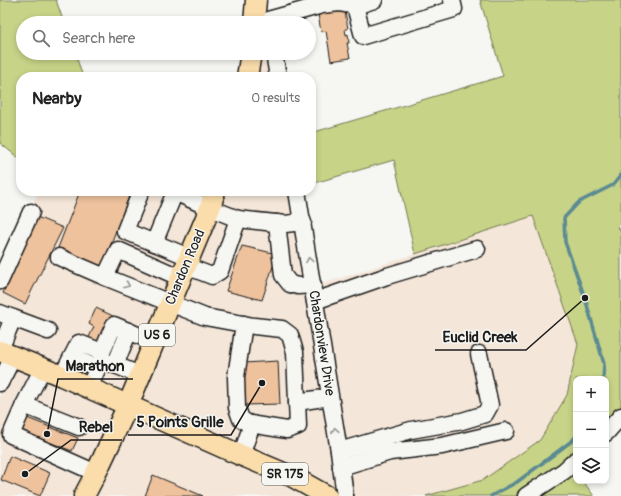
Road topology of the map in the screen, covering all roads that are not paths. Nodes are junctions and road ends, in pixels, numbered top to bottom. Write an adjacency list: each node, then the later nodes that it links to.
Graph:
1 (256, 0): 6 (main road)
2 (265, 0): 7 (street)
3 (374, 0): 5 (street)
4 (452, 0): 5 (street)
5 (355, 6): 8 (street)
6 (262, 16)
7 (264, 16)
8 (283, 16)
9 (250, 60): 11 (main road)
10 (275, 60): 12 (street)
11 (248, 72)
12 (277, 72)
13 (139, 196): 22 (street)
14 (172, 196): 22 (street)
15 (196, 196): 17 (street)
16 (298, 196): 20 (street, Chardonview Drive)
17 (213, 200): 19 (street); 25 (main road, Chardon Road / US 6)
18 (31, 212): 27 (street)
19 (238, 219): 21 (street); 25 (street)
20 (303, 222): 21 (street); 28 (street, Chardonview Drive, one-way to 20)
21 (277, 224): 28 (street)
22 (154, 243): 25 (street)
23 (476, 249): 28 (street)
24 (58, 257): 26 (street)
25 (185, 267): 26 (street); 29 (main road, Chardon Road / US 6)
26 (105, 276): 29 (street, one-way to 29)
27 (0, 282)
28 (314, 293): 42 (street, Chardonview Drive)
29 (170, 303): 31 (street); 33 (main road, Chardon Road / US 6)
30 (6, 316): 32 (street); 34 (street)
31 (244, 324): 43 (street); 47 (street)
32 (48, 331)
33 (154, 342): 36 (street); 38 (main road, Chardon Road / US 6)
34 (4, 353): 37 (main road, SR 175); 40 (street)
35 (479, 354): 51 (street)
36 (104, 361): 38 (street); 39 (street); 41 (street)
37 (43, 368): 39 (main road, SR 175); 44 (street)
38 (140, 375): 45 (main road, Chardon Road / US 6)
39 (62, 376): 41 (main road, SR 175)
40 (0, 383)
41 (89, 388): 45 (main road, SR 175)
42 (330, 397): 43 (street); 51 (street, Chardonview Drive, one-way to 42)
43 (298, 402): 47 (street)
44 (24, 405): 48 (street); 55 (street)
45 (128, 405): 52 (main road, SR 175); 55 (main road, Chardon Road / US 6)
46 (621, 416): 49 (street)
47 (252, 424): 52 (street)
48 (79, 427)
49 (609, 430)
50 (506, 431): 54 (street)
51 (339, 451): 54 (street, Chardonview Drive)
52 (241, 456): 57 (main road, SR 175)
53 (573, 463): 59 (street)
54 (341, 467): 58 (street, Chardonview Drive)
55 (96, 473): 56 (main road, Chardon Road / US 6)
56 (84, 496)
57 (327, 496)
58 (345, 496)
59 (526, 496)

